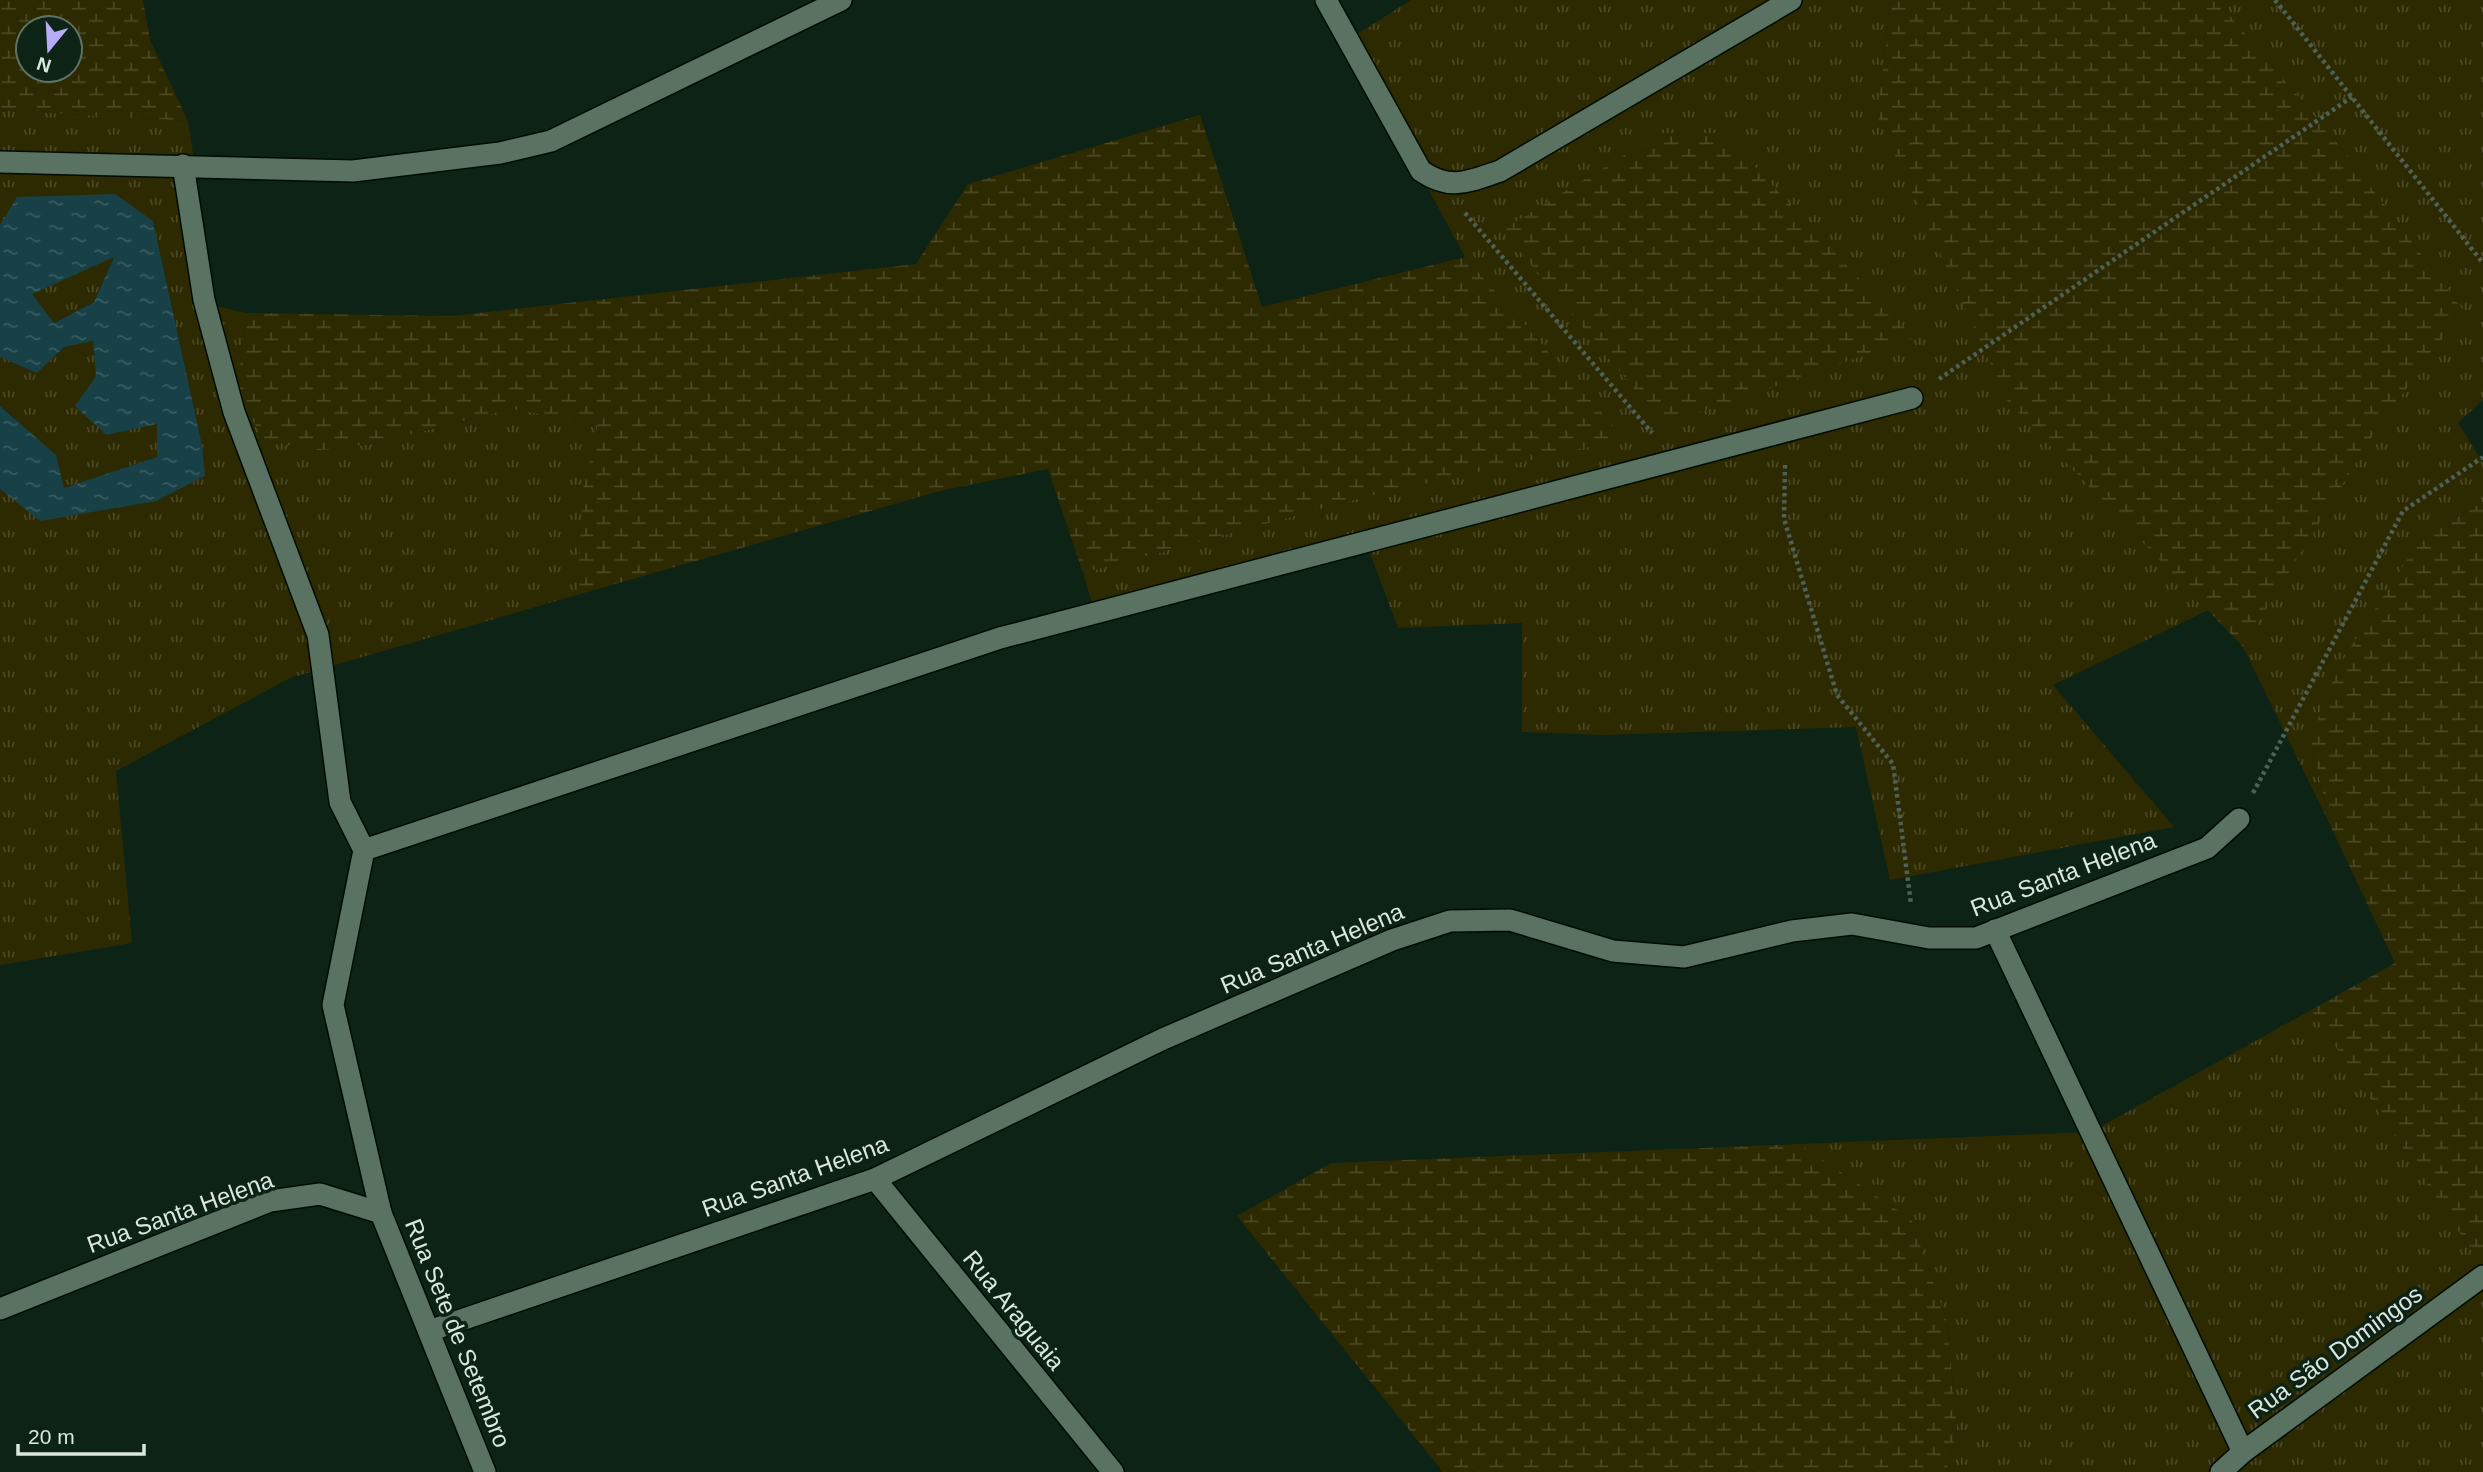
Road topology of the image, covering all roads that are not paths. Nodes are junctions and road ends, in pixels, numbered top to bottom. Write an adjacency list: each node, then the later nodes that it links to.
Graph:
1 (841, 0): 5 (street)
2 (1326, 0): 3 (street)
3 (1791, 0)
4 (0, 162): 5 (street)
5 (183, 165): 8 (street)
6 (1912, 398): 8 (street)
7 (2239, 819): 9 (street, Rua Santa Helena)
8 (364, 850): 11 (street, Rua Sete de Setembro)
9 (1996, 930): 10 (street, Rua Santa Helena); 15 (street)
10 (875, 1179): 14 (street, Rua Santa Helena); 17 (street, Rua Araguaia)
11 (381, 1213): 13 (street, Rua Santa Helena); 14 (street, Rua Sete de Setembro)
12 (2483, 1276): 15 (street, Rua São Domingos)
13 (0, 1309)
14 (429, 1331): 16 (street, Rua Sete de Setembro)
15 (2243, 1452): 18 (street, Rua São Domingos)
16 (485, 1472)
17 (1113, 1472)
18 (2221, 1472)

